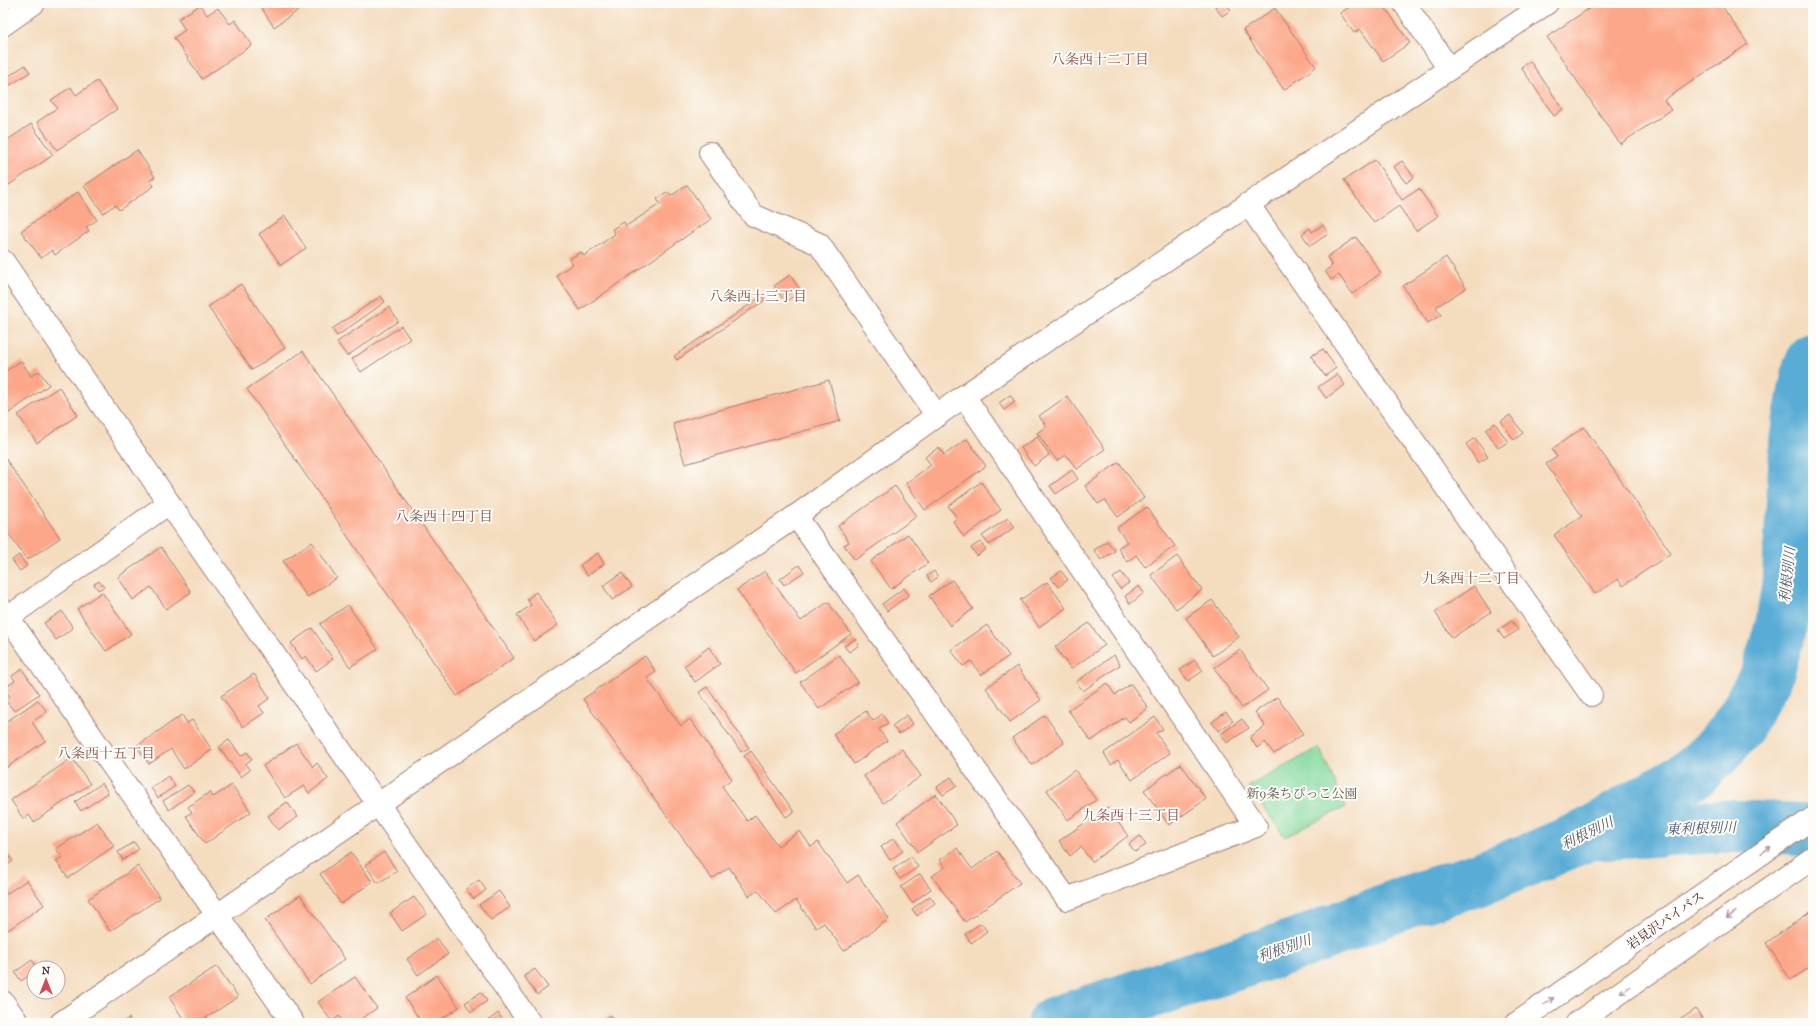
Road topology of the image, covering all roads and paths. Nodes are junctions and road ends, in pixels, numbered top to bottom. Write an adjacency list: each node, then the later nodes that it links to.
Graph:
1 (34, 3): 4 (main road)
2 (1404, 3): 5 (main road)
3 (1547, 3): 5 (main road)
4 (3, 25)
5 (1449, 69): 7 (main road)
6 (710, 153): 10 (main road)
7 (1248, 204): 9 (main road); 14 (main road)
8 (3, 261): 11 (main road)
9 (964, 396): 10 (main road); 12 (main road)
10 (937, 416): 12 (main road)
11 (168, 504): 13 (main road); 15 (main road)
12 (796, 516): 15 (main road)
13 (5, 616): 18 (main road)
14 (1591, 695)
15 (379, 804): 18 (main road); 24 (main road)
16 (1813, 818): 20 (main road, 岩見沢バイパス, one-way to 16)
17 (1813, 858): 25 (main road, one-way to 25)
18 (218, 914): 22 (main road); 23 (main road)
19 (3, 1002): 21 (main road)
20 (1520, 1022)
21 (18, 1023)
22 (61, 1023)
23 (293, 1023)
24 (530, 1023)
25 (1577, 1023)

